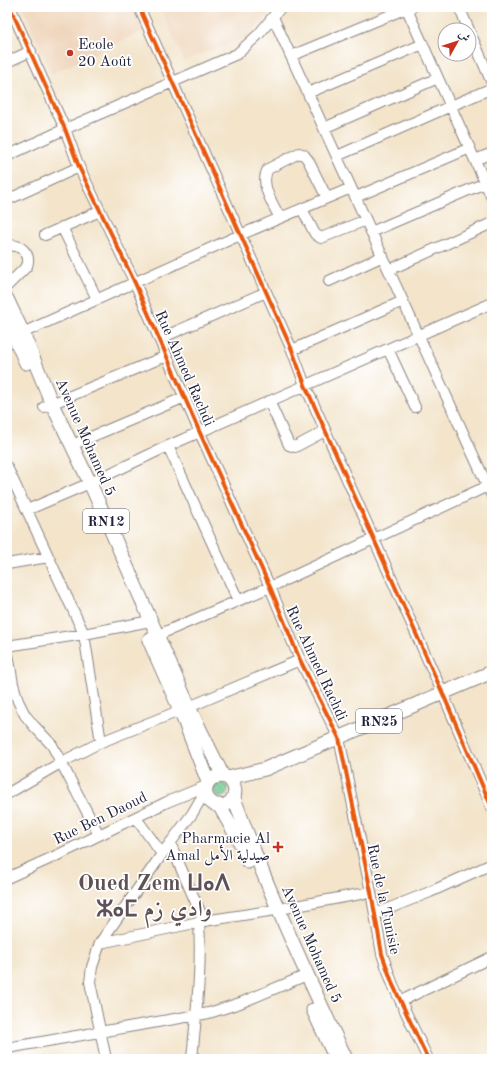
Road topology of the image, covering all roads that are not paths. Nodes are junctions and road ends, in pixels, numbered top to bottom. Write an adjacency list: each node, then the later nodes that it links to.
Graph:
1 (10, 7): 8 (street, Rue Ahmed Rachdi)
2 (139, 7): 12 (street)
3 (281, 7): 6 (street)
4 (408, 7): 7 (street); 9 (street)
5 (459, 7): 13 (street)
6 (273, 17): 9 (street); 12 (street)
7 (423, 44): 11 (street); 15 (street)
8 (31, 51): 10 (street); 18 (street, Rue Ahmed Rachdi)
9 (291, 56): 15 (street)
10 (7, 62)
11 (438, 78): 16 (street); 17 (street)
12 (173, 82): 18 (street); 39 (street)
13 (492, 83)
14 (492, 88): 16 (street)
15 (308, 93): 17 (street)
16 (451, 106): 19 (street); 22 (street)
17 (324, 128): 22 (street)
18 (65, 129): 21 (street); 24 (street, Rue Ahmed Rachdi)
19 (470, 148): 23 (street); 27 (street)
20 (492, 153): 23 (street)
21 (7, 156)
22 (337, 156): 26 (street)
23 (475, 160): 25 (street)
24 (79, 166): 30 (street); 32 (street, Rue Ahmed Rachdi)
25 (485, 184): 29 (street); 37 (street)
26 (351, 188): 27 (street); 28 (street)
27 (356, 197): 34 (street)
28 (327, 198): 31 (street); 33 (street)
29 (492, 198)
30 (7, 200)
31 (302, 209): 33 (street); 34 (street)
32 (100, 211): 36 (street); 44 (street, Rue Ahmed Rachdi)
33 (280, 218): 39 (street)
34 (366, 220): 37 (street)
35 (492, 223): 42 (street)
36 (62, 226): 38 (street); 48 (street)
37 (372, 232): 41 (street)
38 (45, 235)
39 (240, 235): 44 (street); 46 (street)
40 (7, 246): 45 (street)
41 (382, 256): 42 (street); 43 (street)
42 (389, 270): 49 (street)
43 (329, 281)
44 (135, 283): 48 (street); 54 (street, Rue Ahmed Rachdi)
45 (7, 286)
46 (266, 292): 54 (street); 56 (street)
47 (7, 299): 52 (main road, Avenue Mohamed 5 / RN12)
48 (97, 299): 52 (street)
49 (403, 302): 53 (street); 56 (street)
50 (492, 303): 53 (street)
51 (7, 320): 52 (main road, Avenue Mohamed 5 / RN12)
52 (15, 336): 61 (main road, Avenue Mohamed 5 / RN12)
53 (419, 336): 55 (street); 69 (street)
54 (159, 339): 57 (street, Rue Ahmed Rachdi)
55 (388, 349): 58 (street); 62 (street)
56 (292, 350): 58 (street)
57 (166, 356): 59 (street, Rue Ahmed Rachdi); 61 (street)
58 (305, 386): 60 (street); 63 (street)
59 (185, 397): 64 (street, Rue Ahmed Rachdi); 65 (street)
60 (270, 401): 63 (street); 64 (street)
61 (48, 405): 65 (main road, Avenue Mohamed 5 / RN12); 68 (main road, Avenue Mohamed 5 / RN12)
62 (415, 407)
63 (325, 431): 72 (street)
64 (200, 433): 66 (street); 75 (street, Rue Ahmed Rachdi)
65 (72, 445): 68 (main road, Avenue Mohamed 5 / RN12)
66 (168, 446): 68 (street); 76 (street)
67 (7, 467): 71 (street)
68 (86, 485): 71 (street); 77 (main road, Avenue Mohamed 5 / RN12)
69 (490, 485): 70 (street); 72 (street)
70 (492, 496)
71 (27, 510): 73 (street)
72 (374, 540): 75 (street); 83 (street)
73 (48, 557): 74 (street); 78 (street)
74 (7, 564)
75 (270, 587): 76 (street); 81 (street, Rue Ahmed Rachdi)
76 (238, 600): 79 (street)
77 (146, 622): 78 (street); 79 (main road, Avenue Mohamed 5 / RN12)
78 (84, 634): 80 (street); 86 (street)
79 (153, 637): 84 (main road, Avenue Mohamed 5 / RN12)
80 (7, 647): 88 (street)
81 (300, 660): 84 (street); 85 (street, Rue Ahmed Rachdi)
82 (492, 672): 83 (main road, RN25)
83 (443, 694): 85 (main road, RN25); 95 (street)
84 (185, 709): 86 (street); 87 (main road, Avenue Mohamed 5 / RN12)
85 (339, 738): 89 (main road, RN25); 104 (street, Rue de la Tunisie)
86 (101, 742): 88 (street)
87 (200, 744): 90 (main road, RN12); 91 (main road, RN12)
88 (62, 762): 92 (street); 98 (street)
89 (265, 769): 90 (main road, RN25); 93 (main road, RN25)
90 (226, 777): 91 (main road, RN25); 93 (main road)
91 (207, 786): 94 (main road); 96 (street); 97 (street, Rue Ben Daoud)
92 (7, 794)
93 (234, 795): 94 (main road, RN25); 100 (main road)
94 (215, 804): 96 (street); 100 (main road)
95 (492, 808)
96 (192, 814): 99 (street)
97 (136, 818): 98 (street, Rue Ben Daoud); 101 (street)
98 (99, 836): 103 (street, Rue Ben Daoud)
99 (170, 843): 101 (street); 107 (street)
100 (246, 844): 105 (main road, Avenue Mohamed 5)
101 (162, 854): 108 (street)
102 (492, 864): 106 (street)
103 (7, 878)
104 (371, 892): 105 (street); 106 (street, Rue de la Tunisie)
105 (273, 910): 107 (street); 110 (main road, Avenue Mohamed 5)
106 (375, 914): 111 (street, Rue de la Tunisie)
107 (202, 922): 108 (street); 112 (street)
108 (100, 943): 113 (street)
109 (492, 957): 111 (street)
110 (303, 976): 112 (street); 117 (main road, Avenue Mohamed 5); 118 (main road, Avenue Mohamed 5)
111 (401, 1001): 119 (street, Rue de la Tunisie)
112 (196, 1016): 113 (street); 116 (street)
113 (101, 1032): 114 (street); 115 (street)
114 (7, 1048)
115 (106, 1059)
116 (192, 1059)
117 (336, 1059)
118 (346, 1059)
119 (428, 1059)

